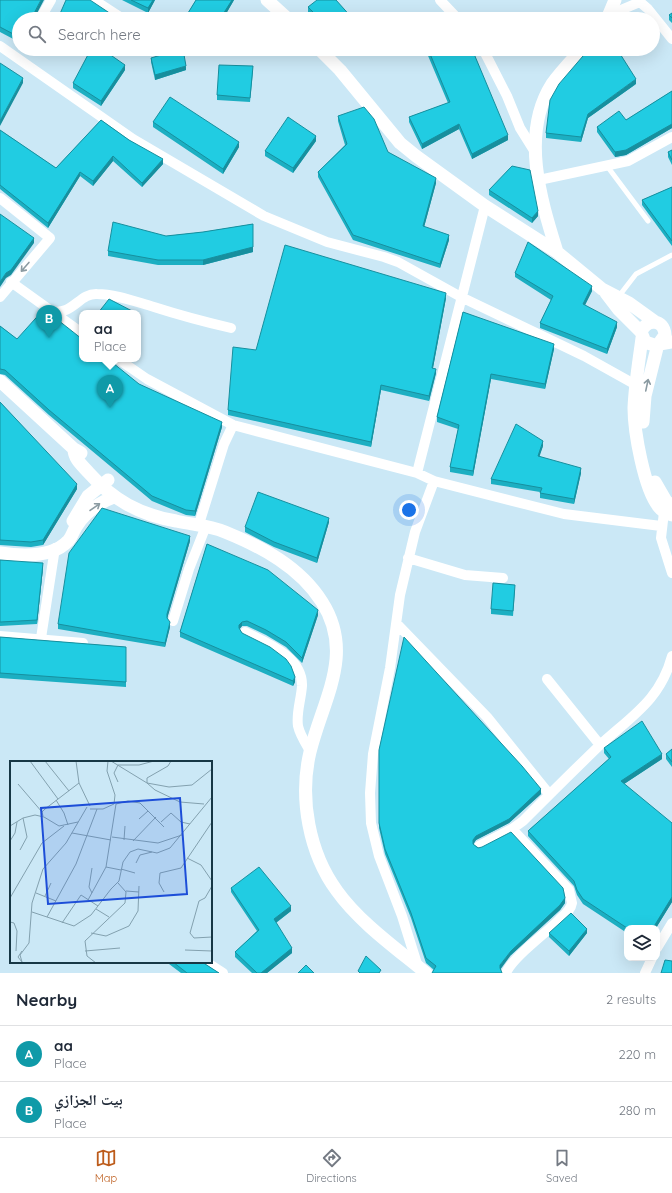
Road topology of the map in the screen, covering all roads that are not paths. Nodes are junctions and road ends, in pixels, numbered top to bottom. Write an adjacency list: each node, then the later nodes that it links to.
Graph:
1 (51, 0): 7 (street)
2 (94, 0): 8 (street)
3 (267, 0): 9 (street)
4 (440, 0): 10 (street)
5 (615, 0): 11 (street)
6 (642, 1): 12 (street); 13 (street)
7 (44, 12)
8 (112, 12)
9 (280, 12)
10 (451, 12)
11 (610, 12)
12 (619, 12)
13 (650, 12)
14 (660, 24): 15 (street)
15 (672, 39)
16 (0, 46): 17 (street)
17 (12, 55)
18 (13, 56): 22 (street)
19 (326, 56): 28 (street)
20 (487, 56): 24 (street)
21 (576, 56): 24 (street)
22 (16, 58): 35 (street)
23 (672, 137): 25 (street)
24 (535, 152): 26 (street)
25 (607, 166): 26 (street); 29 (lane)
26 (539, 180): 30 (street)
27 (0, 198): 32 (street, one-way to 32)
28 (485, 206): 30 (street); 35 (street)
29 (648, 221)
30 (557, 252): 33 (street)
31 (672, 255): 36 (lane)
32 (11, 282): 34 (street); 37 (street)
33 (602, 289): 36 (street); 41 (street)
34 (0, 296)
35 (461, 297): 45 (street); 48 (street)
36 (619, 298): 38 (street)
37 (51, 311): 39 (street); 40 (street)
38 (663, 325): 41 (street); 42 (street)
39 (231, 328)
40 (79, 331)
41 (642, 335): 42 (street); 45 (street)
42 (664, 342): 47 (street, one-way to 42)
43 (122, 362): 46 (street)
44 (0, 381): 50 (street)
45 (636, 385): 47 (street)
46 (233, 425): 48 (street); 54 (street)
47 (640, 433): 53 (street)
48 (417, 472): 49 (street)
49 (434, 481): 55 (street); 58 (street)
50 (104, 483): 51 (street); 52 (street); 56 (street)
51 (114, 497): 52 (street); 56 (street, one-way to 51)
52 (140, 510): 54 (street)
53 (669, 511): 55 (street)
54 (202, 525): 61 (street); 70 (street)
55 (661, 526): 59 (street)
56 (59, 546): 57 (street); 65 (street)
57 (0, 552)
58 (408, 558): 60 (street); 62 (street)
59 (672, 573)
60 (503, 578)
61 (173, 621)
62 (397, 624): 71 (street); 78 (street)
63 (245, 632): 70 (street)
64 (0, 636): 65 (street)
65 (42, 638): 66 (street)
66 (83, 643)
67 (672, 656): 69 (street)
68 (547, 678): 69 (street)
69 (600, 745): 71 (street)
70 (310, 752): 78 (street)
71 (550, 794): 72 (street)
72 (512, 829): 73 (street); 80 (street)
73 (479, 846)
74 (672, 923): 75 (street)
75 (660, 943)
76 (651, 961): 81 (street)
77 (208, 963): 79 (street)
78 (422, 970)
79 (223, 973)
80 (506, 973)
81 (645, 973)

